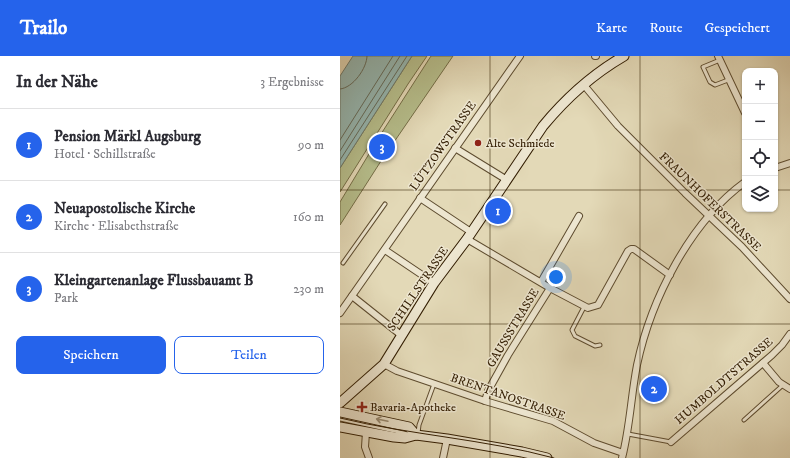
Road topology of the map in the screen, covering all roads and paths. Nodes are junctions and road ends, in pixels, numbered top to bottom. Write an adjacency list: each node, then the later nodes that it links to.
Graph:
1 (520, 56): 7 (street, LÜTZOWSTRASSE)
2 (624, 56): 5 (street, SCHILLSTRASSE)
3 (719, 58): 4 (street); 4 (lane)
4 (728, 80): 6 (street)
5 (583, 84): 10 (street, SCHILLSTRASSE); 14 (street, FRAUNHOFERSTRASSE)
6 (742, 107)
7 (455, 148): 10 (street); 12 (street, LÜTZOWSTRASSE)
8 (790, 163): 9 (street)
9 (778, 166)
10 (506, 180): 16 (street, SCHILLSTRASSE)
11 (742, 184): 14 (street)
12 (420, 198): 16 (street); 17 (street, LÜTZOWSTRASSE)
13 (385, 204): 18 (lane)
14 (709, 215): 19 (street); 24 (street, FRAUNHOFERSTRASSE)
15 (579, 216): 20 (street, GAUSSSTRASSE)
16 (469, 236): 20 (street); 21 (street, SCHILLSTRASSE)
17 (385, 250): 21 (street); 23 (street, LÜTZOWSTRASSE)
18 (343, 263)
19 (670, 275): 25 (street); 42 (street)
20 (541, 282): 22 (street)
21 (434, 283): 28 (street, SCHILLSTRASSE)
22 (550, 288): 25 (street); 35 (street, GAUSSSTRASSE)
23 (352, 296): 26 (street, LÜTZOWSTRASSE); 28 (street)
24 (790, 299)
25 (584, 307): 29 (lane)
26 (340, 312)
27 (790, 334): 30 (street, HUMBOLDTSTRASSE)
28 (401, 335): 31 (street, SCHILLSTRASSE)
29 (600, 345)
30 (763, 363): 33 (street); 45 (street, HUMBOLDTSTRASSE)
31 (384, 364): 32 (street, BRENTANOSTRASSE); 36 (street, SCHILLSTRASSE)
32 (434, 384): 35 (street, BRENTANOSTRASSE); 43 (lane)
33 (783, 386): 34 (street); 39 (lane)
34 (790, 389)
35 (485, 401): 46 (street, BRENTANOSTRASSE)
36 (340, 403)
37 (340, 412): 43 (street, one-way to 37)
38 (340, 419): 43 (lane)
39 (744, 420)
40 (340, 427): 41 (street)
41 (366, 432): 43 (street); 47 (street)
42 (628, 434): 45 (lane); 46 (street)
43 (417, 435): 44 (street)
44 (447, 439): 48 (street); 49 (street)
45 (671, 442)
46 (623, 455)
47 (369, 458)
48 (443, 458)
49 (547, 458)

